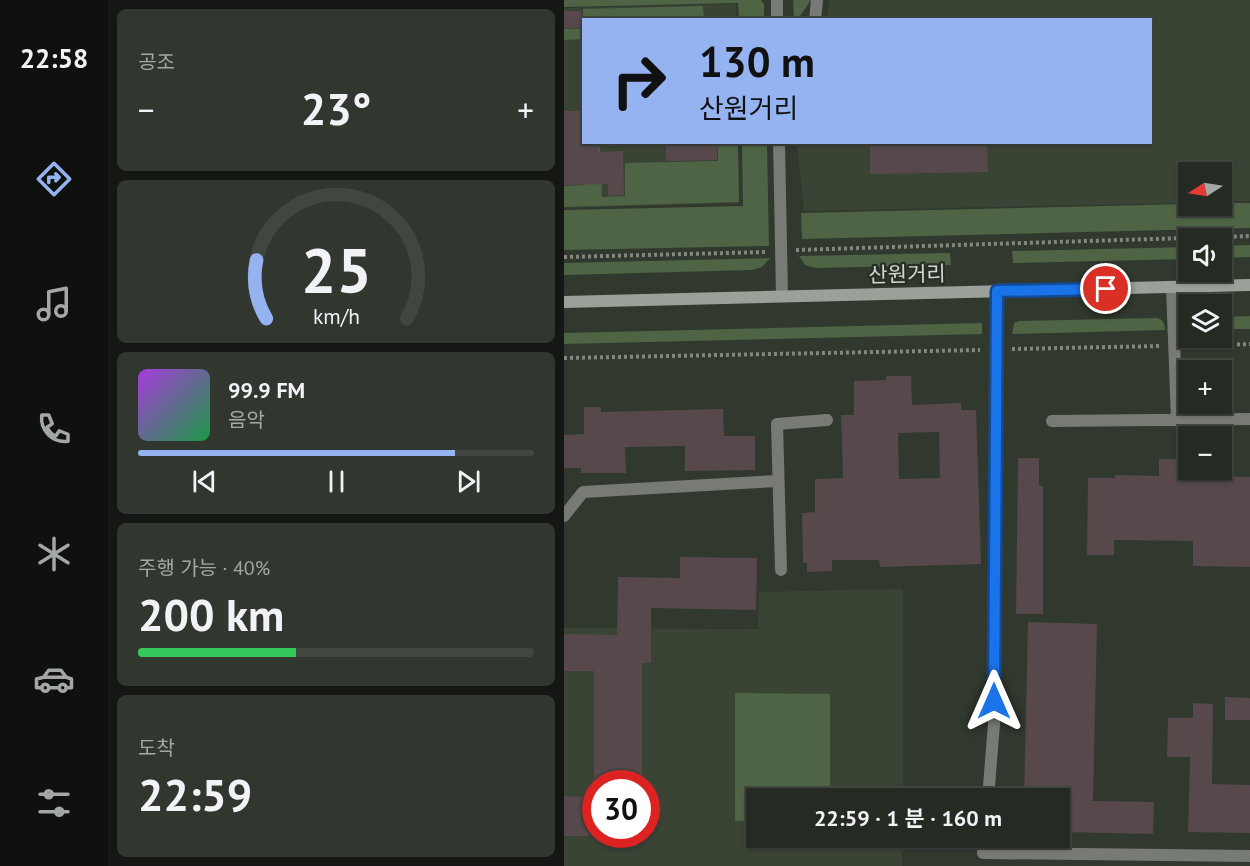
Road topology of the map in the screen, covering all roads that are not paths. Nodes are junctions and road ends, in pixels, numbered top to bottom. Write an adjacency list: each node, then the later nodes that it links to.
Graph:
1 (777, 0): 3 (street)
2 (817, 0): 4 (street)
3 (777, 18)
4 (815, 18)
5 (778, 144): 9 (street)
6 (1250, 285): 7 (main road, 산원거리)
7 (1172, 287): 8 (main road, 산원거리); 13 (street)
8 (997, 291): 9 (main road, 산원거리); 18 (street)
9 (782, 296): 10 (main road, 산원거리)
10 (564, 302)
11 (1250, 419): 13 (street)
12 (827, 420): 15 (street)
13 (1177, 420): 14 (street)
14 (1052, 421)
15 (777, 481): 16 (street); 17 (street)
16 (564, 516)
17 (781, 570)
18 (989, 788)
19 (983, 848): 20 (street)
20 (983, 853): 21 (street); 22 (street)
21 (1250, 856)
22 (982, 866)

